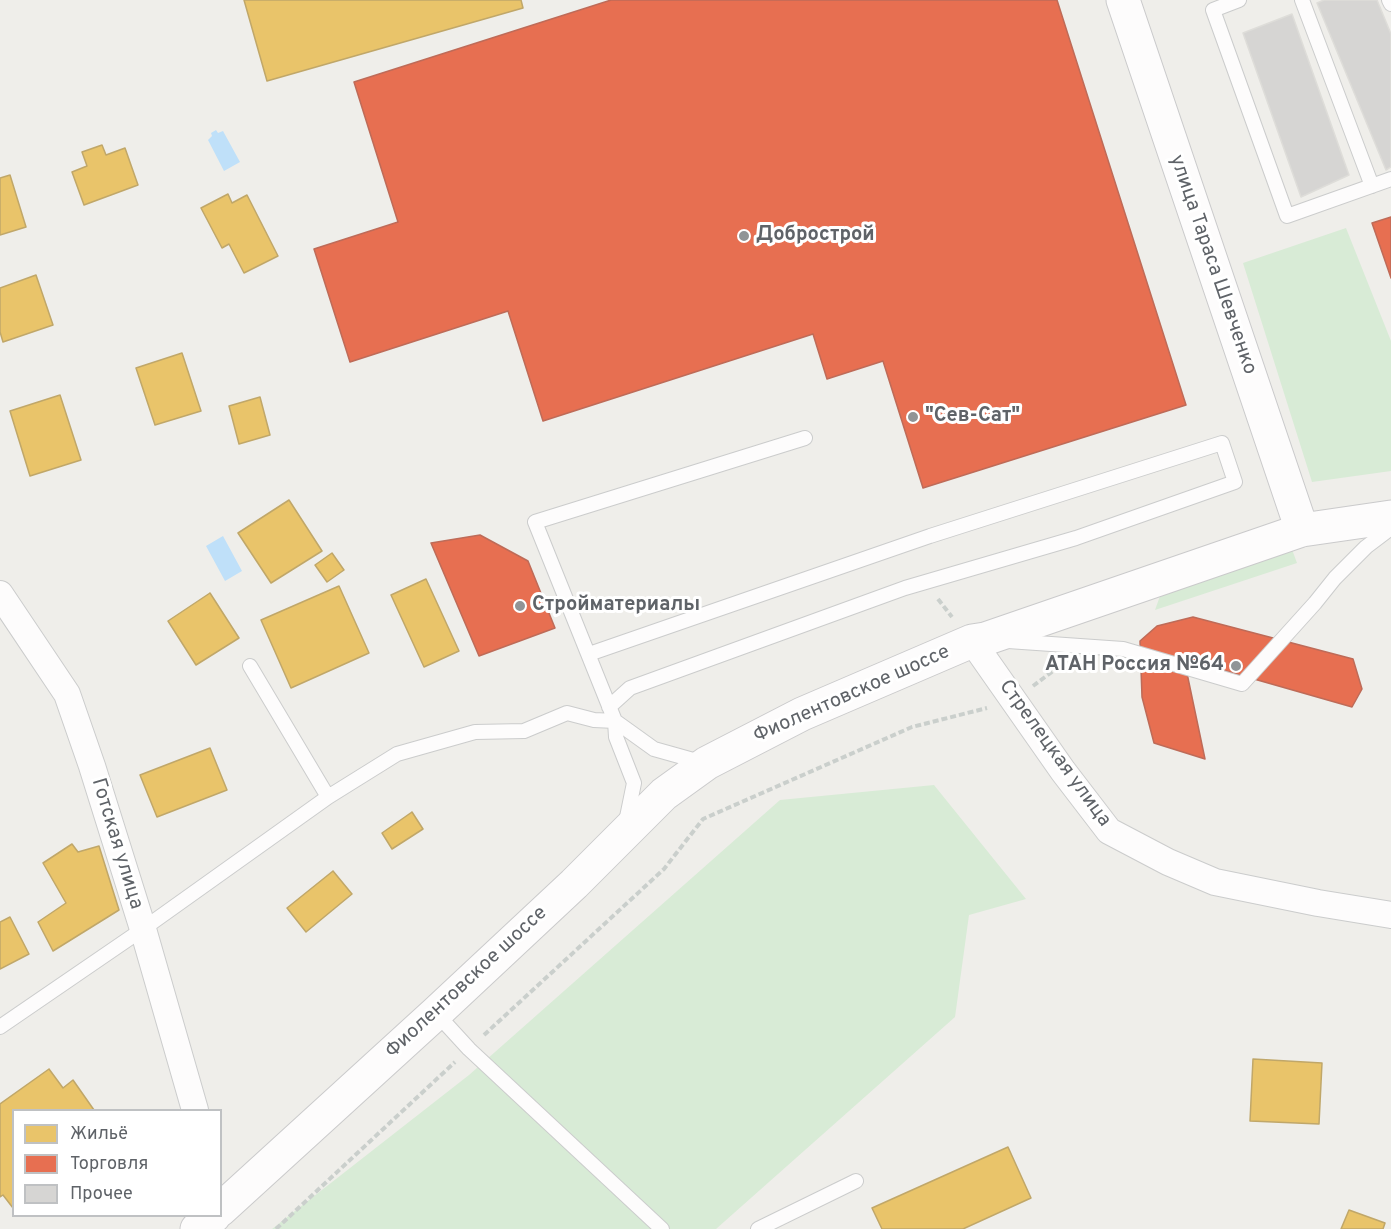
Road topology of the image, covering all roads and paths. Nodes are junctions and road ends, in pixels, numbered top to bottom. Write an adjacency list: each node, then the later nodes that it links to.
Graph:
1 (1123, 0): 11 (main road, улица Тараса Шевченко)
2 (1239, 0): 7 (lane)
3 (1302, 0): 7 (lane)
4 (1389, 0): 5 (lane)
5 (1391, 4)
6 (1391, 179): 7 (lane)
7 (1372, 186)
8 (805, 438): 16 (lane)
9 (1391, 516): 11 (main road, Фиолентовское шоссе)
10 (1391, 528): 15 (lane)
11 (1302, 530): 14 (main road, Фиолентовское шоссе)
12 (925, 582): 14 (path); 16 (lane); 19 (lane)
13 (0, 594): 25 (street, Готская улица)
14 (978, 640): 15 (lane); 18 (street, Стрелецкая улица); 21 (main road, Фиолентовское шоссе)
15 (1096, 647): 18 (path)
16 (589, 654): 19 (lane)
17 (250, 666): 22 (lane)
18 (1015, 701): 24 (street, Стрелецкая улица); 28 (path)
19 (609, 707): 20 (lane)
20 (615, 721): 21 (lane); 22 (lane); 23 (lane)
21 (707, 764): 23 (main road, Фиолентовское шоссе)
22 (328, 796): 25 (lane)
23 (624, 833): 26 (main road, Фиолентовское шоссе)
24 (1391, 915)
25 (143, 929): 27 (lane); 29 (street, Готская улица)
26 (436, 1013): 28 (lane); 31 (main road, Фиолентовское шоссе)
27 (0, 1027)
28 (469, 1049): 34 (path); 35 (lane)
29 (195, 1109)
30 (856, 1181): 36 (lane)
31 (222, 1202)
32 (208, 1217): 33 (main road, Фиолентовское шоссе)
33 (197, 1229)
34 (276, 1229)
35 (662, 1229)
36 (758, 1229)

